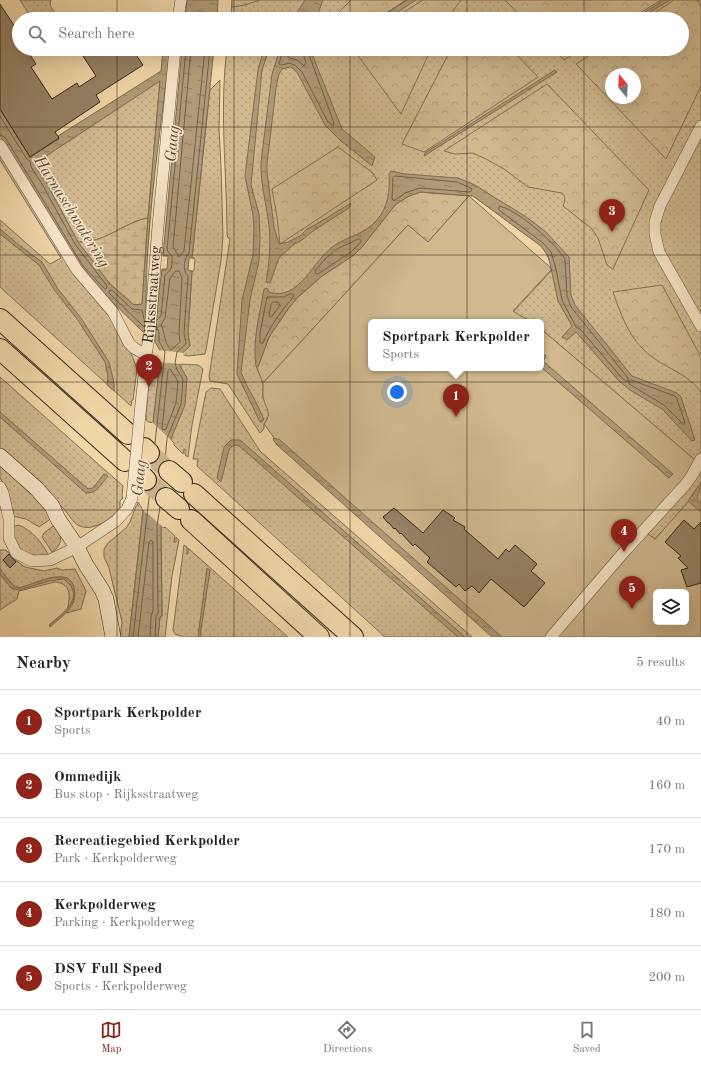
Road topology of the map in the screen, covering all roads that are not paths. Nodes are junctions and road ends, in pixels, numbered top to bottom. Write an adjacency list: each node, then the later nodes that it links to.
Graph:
1 (180, 0): 2 (street)
2 (179, 12)
3 (174, 56): 9 (street, Rijksstraatweg)
4 (701, 126): 7 (street)
5 (0, 145): 9 (street)
6 (0, 319): 10 (highway)
7 (701, 326)
8 (0, 348): 13 (highway)
9 (146, 355): 17 (street, Rijksstraatweg, bridge)
10 (128, 434)
11 (0, 456): 17 (main road)
12 (701, 459): 21 (street)
13 (125, 461)
14 (182, 482): 20 (highway)
15 (0, 487): 17 (street, Rijksstraatweg)
16 (179, 509): 19 (highway)
17 (80, 545): 18 (main road)
18 (113, 637)
19 (320, 637)
20 (353, 637)
21 (551, 637)

